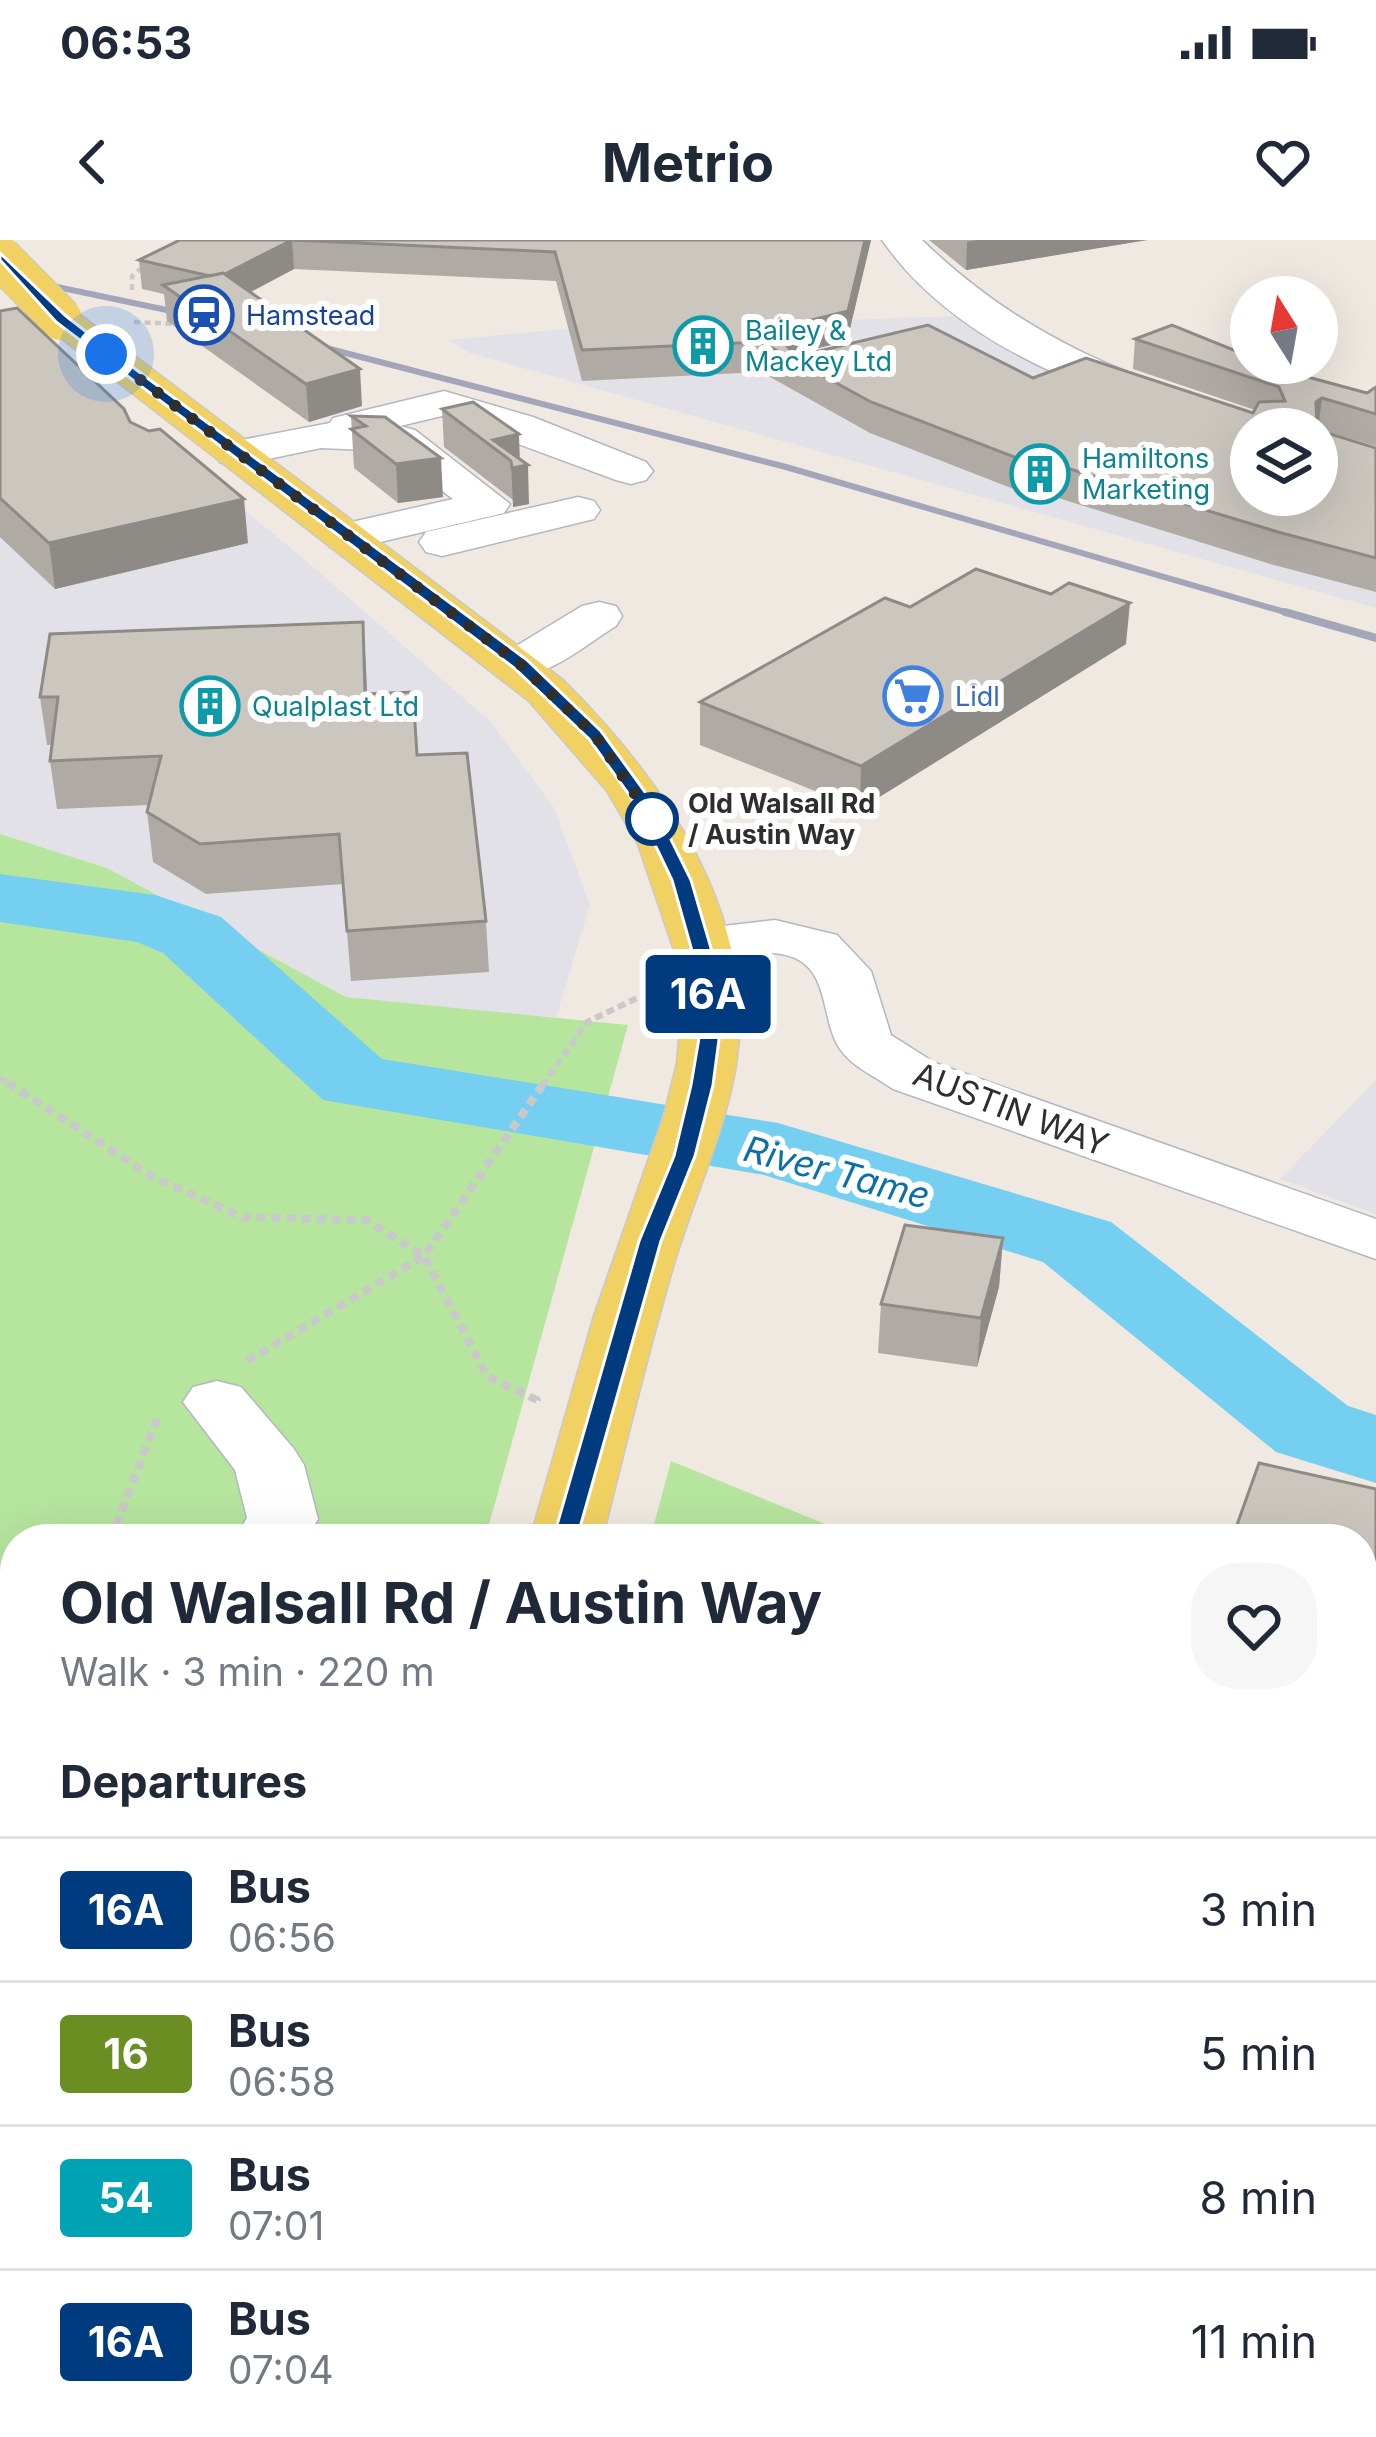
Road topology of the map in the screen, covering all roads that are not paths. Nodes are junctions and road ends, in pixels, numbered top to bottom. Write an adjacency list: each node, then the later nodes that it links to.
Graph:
1 (901, 240): 3 (street)
2 (0, 257): 7 (main road, bridge)
3 (998, 322): 4 (street); 5 (street)
4 (953, 333)
5 (1230, 421)
6 (338, 430): 7 (street); 8 (street); 10 (street)
7 (209, 447): 11 (main road)
8 (631, 471)
9 (578, 509): 10 (street)
10 (416, 521): 11 (street)
11 (346, 537): 13 (main road)
12 (599, 616): 13 (street)
13 (520, 664): 14 (main road)
14 (704, 954): 15 (street, AUSTIN WAY); 18 (main road)
15 (1376, 1240)
16 (206, 1393): 17 (street)
17 (281, 1524)
18 (570, 1524)

